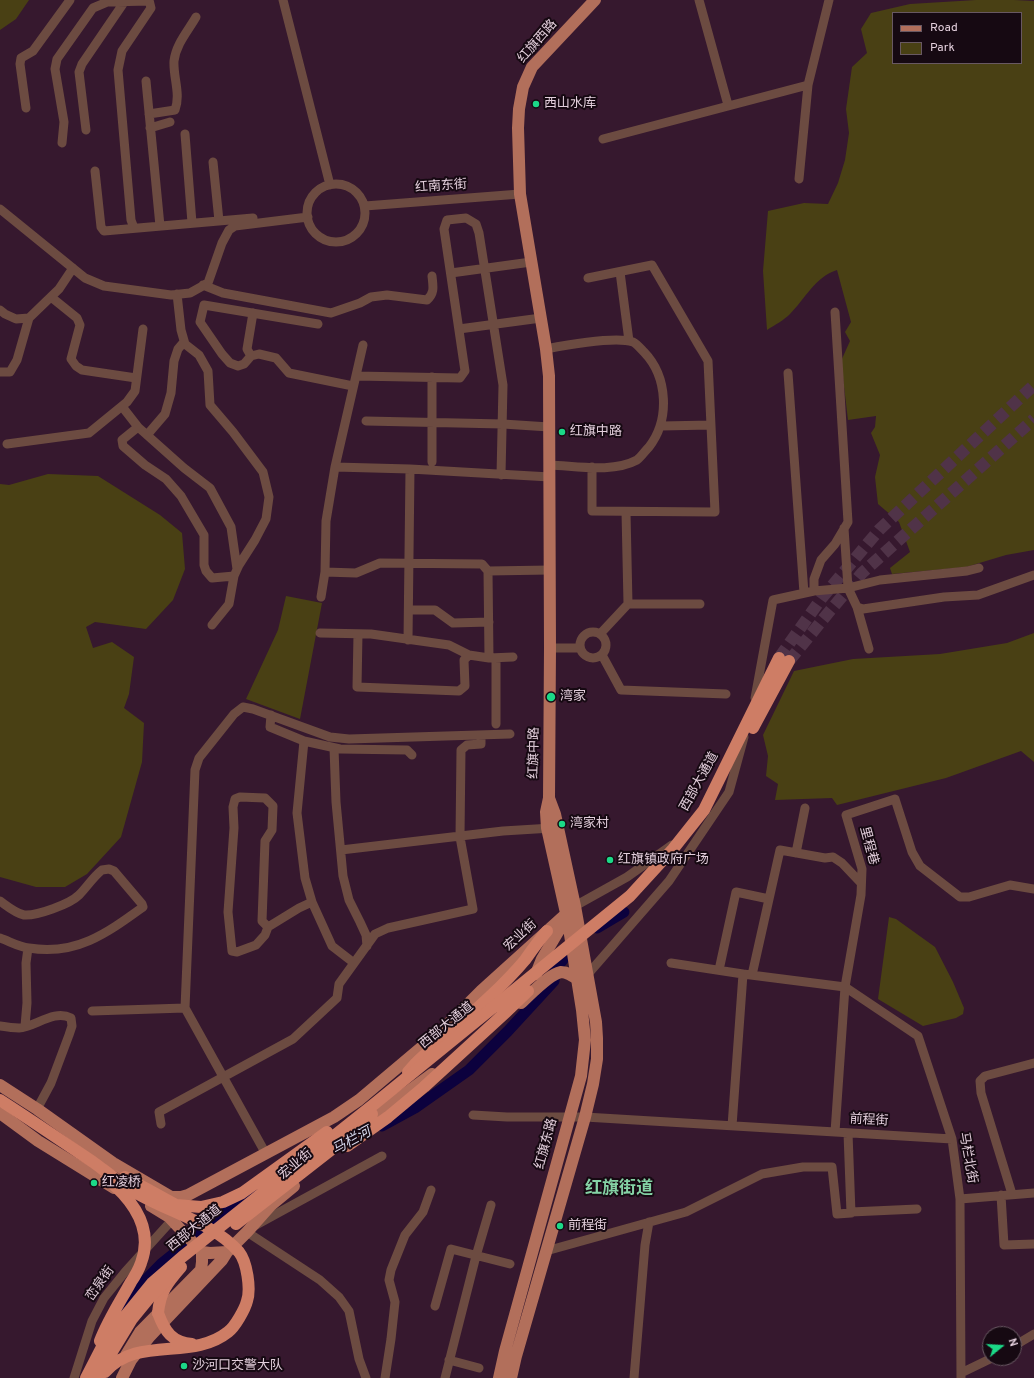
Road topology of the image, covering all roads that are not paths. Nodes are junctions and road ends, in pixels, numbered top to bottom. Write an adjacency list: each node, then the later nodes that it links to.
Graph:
1 (70, 0): 13 (street)
2 (149, 0): 7 (street); 33 (street)
3 (283, 0): 24 (street)
4 (595, 0): 11 (main road, 红旗西路)
5 (699, 0): 12 (street)
6 (829, 0): 10 (street)
7 (125, 1): 17 (street); 20 (street)
8 (196, 17): 14 (street)
9 (146, 81): 14 (street)
10 (808, 85): 12 (street); 23 (street)
11 (523, 87): 25 (main road, 红旗中路)
12 (728, 105): 19 (street)
13 (26, 108)
14 (149, 114): 16 (street)
15 (170, 122): 16 (street)
16 (150, 128): 32 (street)
17 (86, 130)
18 (185, 134): 31 (street)
19 (603, 139)
20 (62, 143)
21 (213, 162): 29 (street)
22 (95, 171): 33 (street)
23 (799, 179)
24 (330, 185): 26 (street); 28 (street)
25 (520, 194): 26 (street, 红南东街); 34 (main road, 红旗中路)
26 (365, 206): 28 (street)
27 (0, 209): 35 (street)
28 (308, 217): 30 (street)
29 (220, 221): 30 (street); 31 (street)
30 (266, 222): 41 (street)
31 (192, 223): 32 (street)
32 (160, 226): 33 (street)
33 (134, 228)
34 (531, 262): 36 (street); 48 (main road, 红旗中路)
35 (73, 268): 42 (street); 43 (street)
36 (485, 269): 38 (street); 38 (street); 50 (street)
37 (620, 272): 40 (street); 53 (street); 69 (street)
38 (451, 273): 52 (street)
39 (432, 276): 41 (street)
40 (588, 278)
41 (203, 286): 42 (street)
42 (177, 294): 54 (street)
43 (51, 297): 47 (street); 62 (street)
44 (0, 310): 47 (street)
45 (835, 312): 81 (street)
46 (254, 313): 49 (street); 57 (street); 57 (street)
47 (29, 318): 58 (street)
48 (541, 318): 50 (street); 56 (main road, 红旗中路)
49 (318, 324)
50 (494, 324): 52 (street); 67 (street)
51 (143, 329): 62 (street)
52 (459, 329): 61 (street)
53 (629, 341): 56 (street); 68 (street)
54 (184, 342): 72 (street); 86 (street)
55 (363, 345): 60 (street)
56 (546, 349): 71 (main road, 红旗中路)
57 (251, 356): 63 (street)
58 (0, 372)
59 (788, 373): 91 (street)
60 (356, 376): 61 (street); 63 (street)
61 (432, 377): 66 (street)
62 (136, 378): 73 (street)
63 (354, 386): 75 (street)
64 (124, 409): 70 (street)
65 (366, 421): 66 (street)
66 (432, 423): 67 (street); 74 (street)
67 (503, 424): 71 (street); 79 (street)
68 (661, 426): 69 (street); 76 (street)
69 (711, 426): 80 (street)
70 (138, 427): 72 (street); 86 (street)
71 (549, 427): 78 (main road, 红旗中路)
72 (147, 435): 86 (street)
73 (7, 444)
74 (432, 462)
75 (335, 467): 77 (street); 87 (street)
76 (592, 467): 78 (street); 80 (street)
77 (410, 469): 79 (street); 82 (street)
78 (550, 471): 79 (street); 84 (main road, 红旗中路)
79 (501, 475)
80 (626, 512): 93 (street)
81 (844, 528): 89 (street); 90 (street)
82 (410, 564): 85 (street); 87 (street); 96 (street)
83 (979, 568): 89 (street)
84 (550, 570): 85 (street); 103 (main road, 红旗中路)
85 (488, 571): 97 (street)
86 (236, 572): 98 (street)
87 (325, 572): 92 (street)
88 (1034, 575): 95 (street)
89 (848, 588): 90 (street); 95 (street)
90 (814, 591): 91 (street)
91 (804, 593): 119 (street)
92 (321, 597)
93 (628, 604): 94 (street); 101 (street)
94 (700, 604)
95 (857, 607): 105 (street)
96 (409, 610): 97 (street); 102 (street)
97 (489, 622): 109 (street)
98 (212, 624)
99 (320, 633): 100 (street)
100 (358, 634): 102 (street); 106 (street)
101 (600, 634): 104 (street); 107 (street)
102 (408, 640): 106 (street)
103 (550, 648): 104 (street); 120 (main road, 红旗中路)
104 (580, 648): 107 (street)
105 (869, 649)
106 (469, 655): 109 (street)
107 (602, 655): 110 (street)
108 (513, 657): 109 (street)
109 (493, 658): 112 (street)
110 (726, 694)
111 (271, 715): 114 (street); 115 (street); 142 (street)
112 (496, 724)
113 (510, 734): 114 (street)
114 (481, 735): 121 (street)
115 (304, 741): 116 (street); 128 (street)
116 (334, 748): 117 (street); 122 (street)
117 (412, 755)
118 (804, 808): 123 (street)
119 (712, 817): 129 (street); 138 (street)
120 (553, 828): 121 (street); 129 (main road, 红旗中路)
121 (460, 837): 122 (street); 133 (street)
122 (341, 850): 133 (street)
123 (796, 853): 124 (street); 126 (street)
124 (862, 883): 125 (street, 里程巷); 140 (street, 里程巷)
125 (1034, 889)
126 (769, 899): 137 (street); 139 (street)
127 (0, 901): 134 (street)
128 (312, 902): 130 (street); 136 (street)
129 (570, 915): 131 (main road, 宏业街); 138 (main road, 红旗东路); 141 (main road, bridge)
130 (268, 927): 130 (street)
131 (547, 931): 149 (highway, bridge); 155 (main road, 宏业街)
132 (0, 938): 134 (street)
133 (367, 946): 136 (street)
134 (28, 948): 145 (street)
135 (671, 963): 137 (street)
136 (354, 964): 147 (street)
137 (719, 970): 139 (street)
138 (584, 974): 141 (main road, 宏业街); 156 (main road, 红旗东路); 157 (main road, 红旗东路)
139 (747, 974): 140 (street); 159 (street)
140 (845, 987): 161 (street, 里程巷); 163 (street, 马栏北街)
141 (526, 996): 164 (main road, 宏业街); 168 (highway, bridge)
142 (185, 1008): 143 (street); 147 (street)
143 (92, 1011)
144 (0, 1026): 145 (street)
145 (25, 1026): 152 (street)
146 (1034, 1063): 171 (street)
147 (223, 1076): 158 (street); 165 (street)
148 (0, 1085): 152 (main road)
149 (395, 1086): 151 (highway, 西部大通道, bridge); 168 (highway, 西部大通道, bridge)
150 (0, 1100): 160 (highway, bridge)
151 (373, 1105): 167 (highway, bridge); 197 (highway, 西部大通道, bridge)
152 (37, 1109): 172 (main road, 宏业街)
153 (0, 1113): 179 (main road)
154 (473, 1115): 156 (street, 前程街)
155 (334, 1117): 164 (main road); 165 (main road, 宏业街)
156 (569, 1117): 157 (street, 前程街); 204 (main road, 红旗东路)
157 (585, 1117): 159 (street, 前程街); 183 (main road, 红旗东路)
158 (161, 1124)
159 (732, 1126): 161 (street, 前程街)
160 (44, 1128): 167 (highway, bridge); 197 (highway, bridge)
161 (835, 1132): 162 (street, 前程街)
162 (848, 1133): 163 (street, 前程街); 177 (street)
163 (952, 1139): 174 (street, 马栏北街)
164 (345, 1143): 180 (main road, 宏业街)
165 (266, 1154): 172 (main road, 宏业街)
166 (382, 1156): 180 (street)
167 (101, 1168): 191 (highway, bridge)
168 (286, 1185): 187 (highway, 西部大通道, bridge)
169 (431, 1190): 202 (street)
170 (1034, 1193): 171 (street)
171 (1012, 1194): 173 (street)
172 (188, 1195): 179 (main road)
173 (1001, 1195): 174 (street); 181 (street)
174 (960, 1199): 195 (street, 马栏北街)
175 (491, 1205): 185 (street)
176 (917, 1209): 177 (street)
177 (851, 1212): 178 (street)
178 (649, 1222): 183 (street); 206 (street)
179 (176, 1223): 182 (main road); 196 (street, 峦泉街)
180 (252, 1226): 184 (main road, 宏业街); 201 (street)
181 (1034, 1244)
182 (198, 1248): 184 (main road); 199 (main road)
183 (546, 1251): 205 (main road, 红旗东路)
184 (227, 1252): 200 (main road, 宏业街)
185 (476, 1256): 186 (street); 188 (street); 192 (street)
186 (510, 1264)
187 (181, 1268): 191 (highway, bridge); 198 (highway, 西部大通道, bridge)
188 (435, 1306)
189 (1034, 1334): 190 (street)
190 (1022, 1341)
191 (201, 1344): 198 (highway, bridge)
192 (449, 1360): 194 (street); 203 (street)
193 (982, 1364): 195 (street)
194 (479, 1368)
195 (961, 1376)
196 (74, 1378)
197 (86, 1378)
198 (100, 1378)
199 (115, 1378)
200 (122, 1378)
201 (366, 1378)
202 (384, 1378)
203 (445, 1378)
204 (499, 1378)
205 (512, 1378)
206 (634, 1378)

